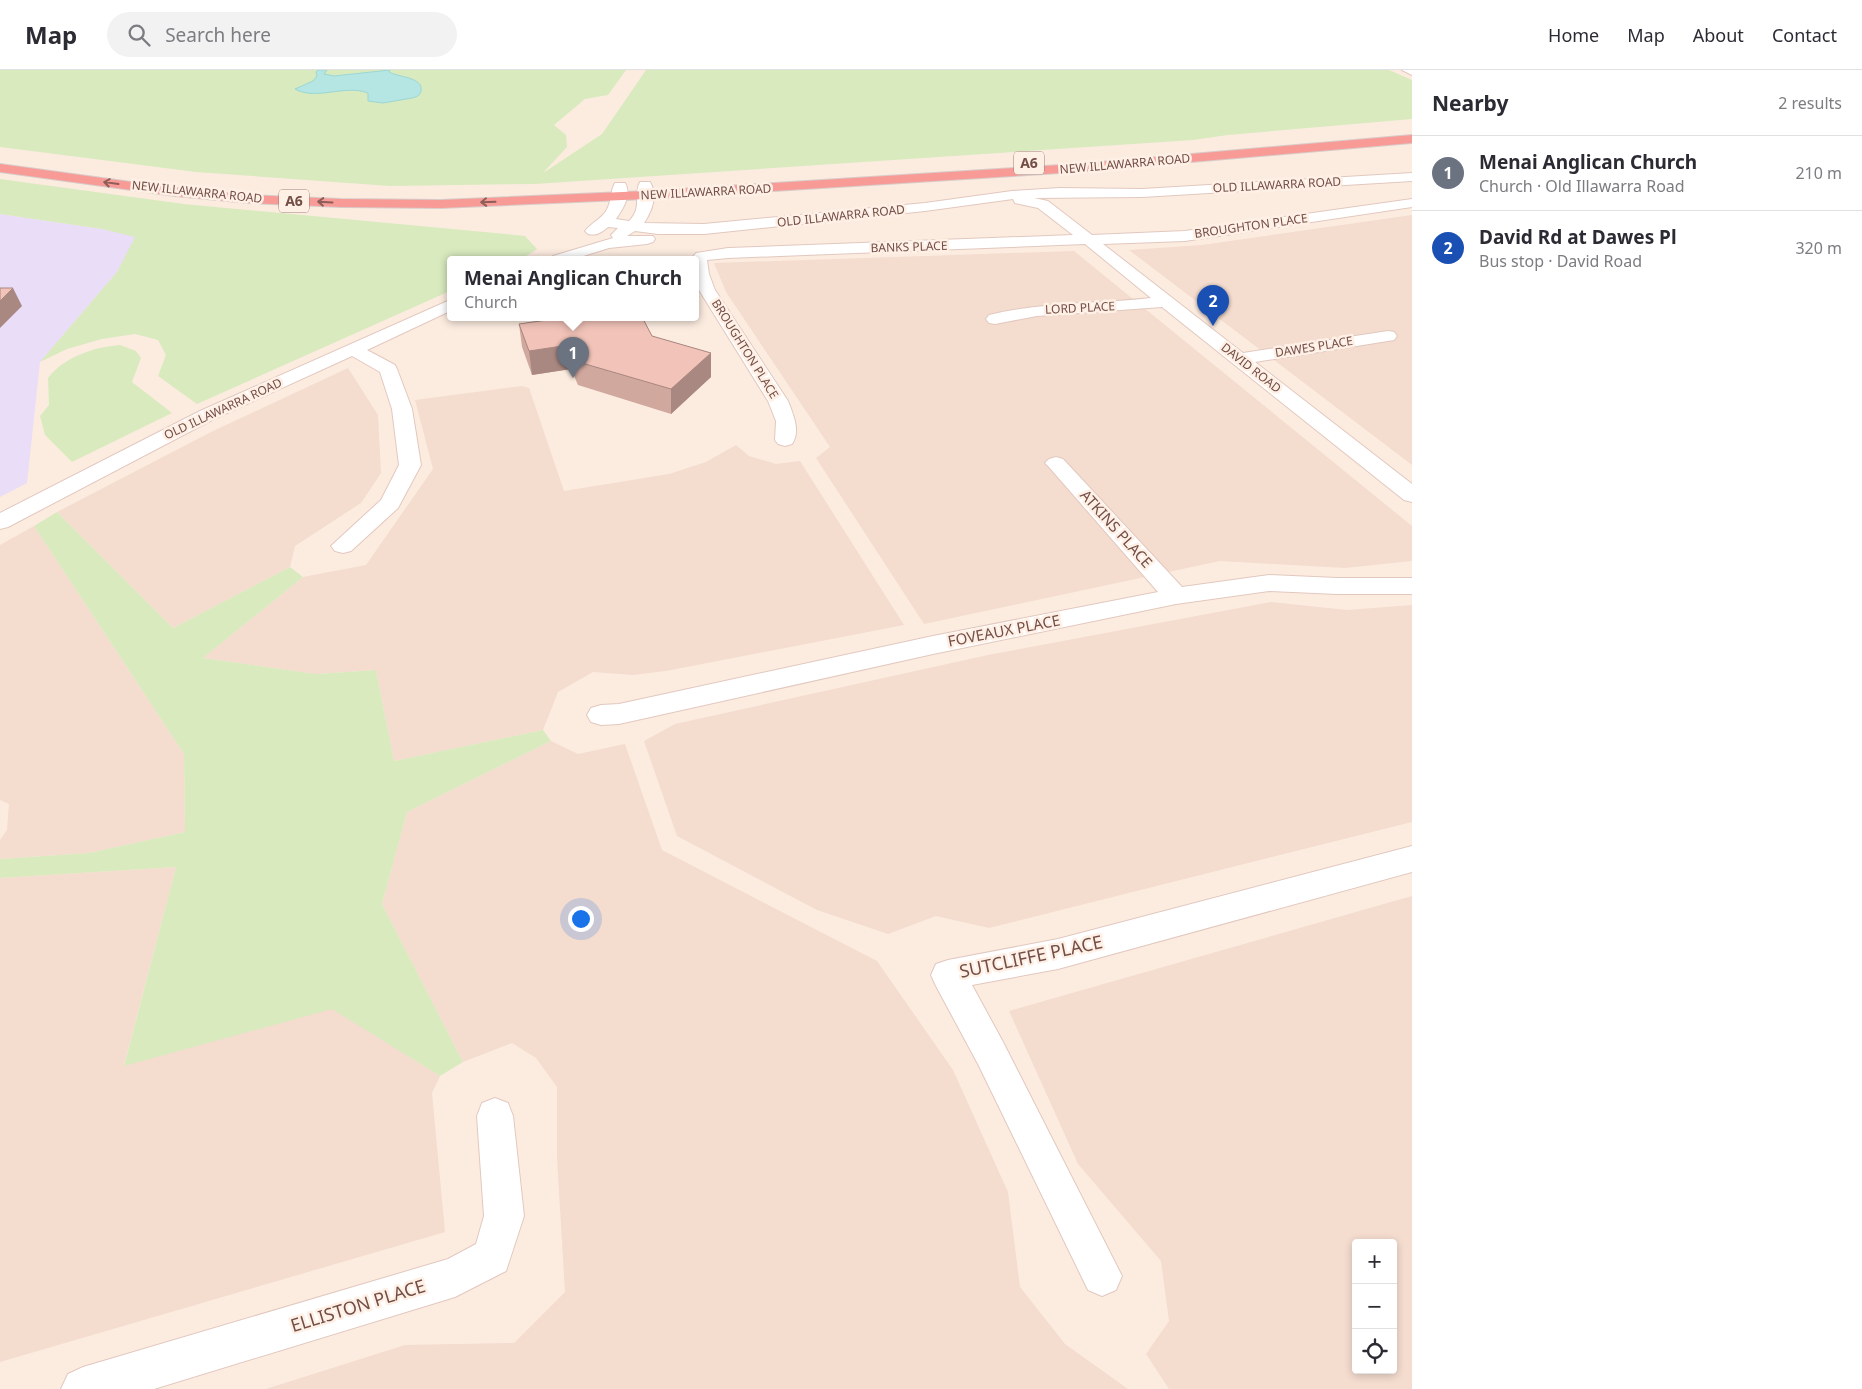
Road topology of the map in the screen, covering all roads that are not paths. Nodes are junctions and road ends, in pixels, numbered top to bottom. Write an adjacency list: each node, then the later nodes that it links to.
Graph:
1 (1408, 70): 2 (street)
2 (1412, 72)
3 (1412, 130): 8 (highway, NEW ILLAWARRA ROAD / A6)
4 (1412, 139): 8 (highway, NEW ILLAWARRA ROAD / A6)
5 (0, 155): 9 (highway, NEW ILLAWARRA ROAD / A6)
6 (0, 168): 9 (highway, NEW ILLAWARRA ROAD / A6, one-way to 6)
7 (1412, 177): 11 (street, OLD ILLAWARRA ROAD)
8 (646, 190): 9 (highway, NEW ILLAWARRA ROAD / A6); 17 (street)
9 (621, 191): 16 (street, OLD ILLAWARRA ROAD)
10 (1099, 192): 11 (street, OLD ILLAWARRA ROAD); 12 (street, OLD ILLAWARRA ROAD); 14 (street, DAVID ROAD)
11 (1142, 193): 14 (street, OLD ILLAWARRA ROAD)
12 (974, 200): 14 (street, DAVID ROAD); 15 (street, OLD ILLAWARRA ROAD)
13 (1412, 203): 19 (street, BROUGHTON PLACE)
14 (1043, 204): 15 (street, OLD ILLAWARRA ROAD); 19 (street, DAVID ROAD)
15 (925, 207): 18 (street, OLD ILLAWARRA ROAD)
16 (609, 218): 17 (street, OLD ILLAWARRA ROAD); 22 (street, OLD ILLAWARRA ROAD)
17 (636, 222): 18 (street, OLD ILLAWARRA ROAD); 20 (street, OLD ILLAWARRA ROAD)
18 (758, 225): 20 (street, OLD ILLAWARRA ROAD)
19 (1090, 240): 21 (street, BANKS PLACE); 24 (street, DAVID ROAD)
20 (607, 243): 23 (street, OLD ILLAWARRA ROAD)
21 (728, 253): 30 (street, BROUGHTON PLACE)
22 (562, 256)
23 (568, 256)
24 (1166, 301): 26 (street, LORD PLACE); 29 (street, DAVID ROAD)
25 (447, 306): 28 (street, OLD ILLAWARRA ROAD)
26 (995, 319)
27 (1388, 336): 29 (street, DAWES PLACE)
28 (352, 349): 33 (street, OLD ILLAWARRA ROAD); 34 (street)
29 (1240, 359): 32 (street, DAVID ROAD)
30 (785, 440)
31 (1056, 463): 36 (street, ATKINS PLACE)
32 (1412, 495)
33 (0, 522)
34 (343, 546)
35 (1412, 586): 36 (street, FOVEAUX PLACE)
36 (1176, 596): 37 (street, FOVEAUX PLACE)
37 (601, 715)
38 (1412, 859): 40 (street, SUTCLIFFE PLACE)
39 (495, 1116): 41 (street, ELLISTON PLACE)
40 (1102, 1276)
41 (83, 1389)

